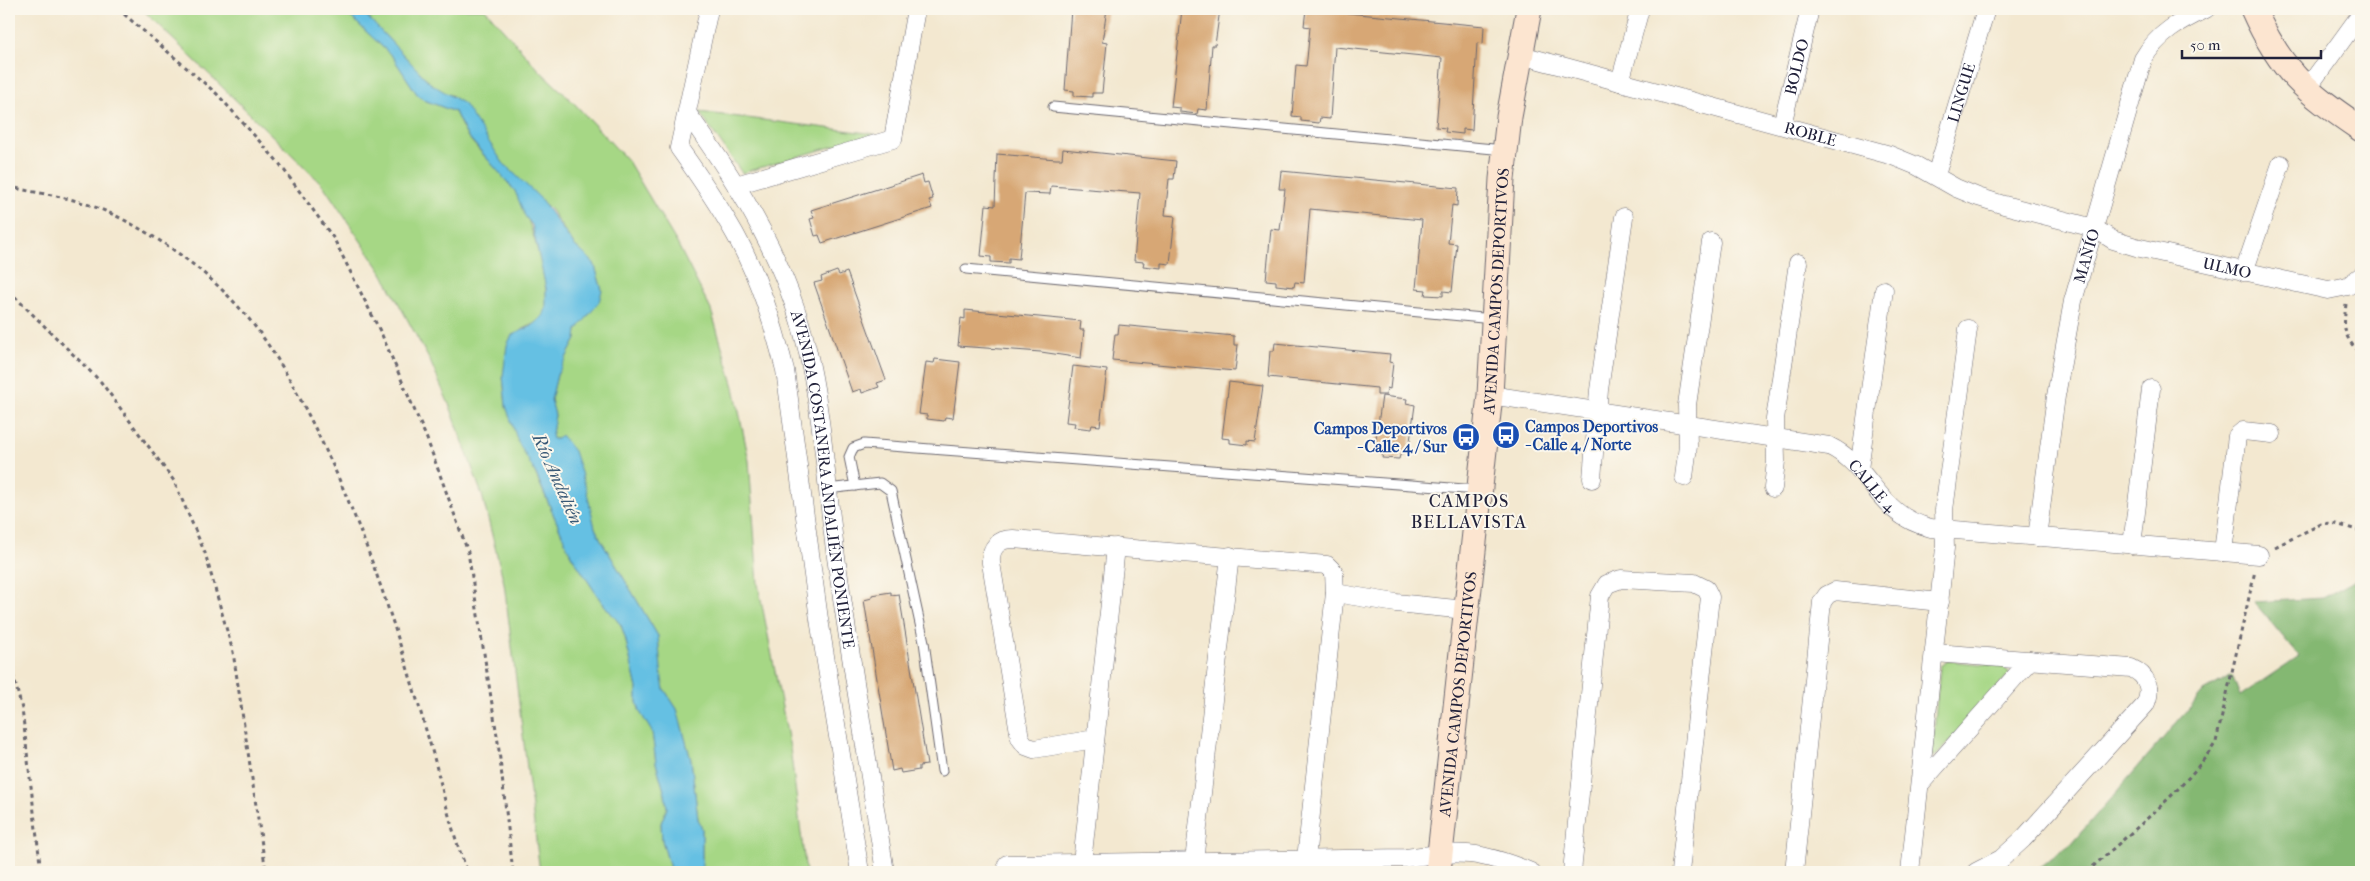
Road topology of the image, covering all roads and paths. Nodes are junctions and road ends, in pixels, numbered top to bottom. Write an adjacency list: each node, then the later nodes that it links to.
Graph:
1 (118, 9): 73 (path)
2 (710, 9): 15 (street)
3 (916, 9): 21 (street)
4 (1530, 9): 11 (street, AVENIDA CAMPOS DEPORTIVOS)
5 (1640, 9): 12 (street)
6 (1810, 9): 16 (street, BOLDO)
7 (1986, 9): 20 (street, LINGUE)
8 (2206, 9): 24 (street, MAÑÍO)
9 (2253, 9): 13 (street)
10 (2361, 14): 13 (street)
11 (1521, 55): 12 (street, ROBLE); 18 (street, AVENIDA CAMPOS DEPORTIVOS)
12 (1620, 82): 16 (street, ROBLE)
13 (2306, 90): 17 (street)
14 (1053, 107): 18 (lane)
15 (687, 113): 21 (street, AVENIDA COSTANERA ANDALIÉN PONIENTE); 74 (street, AVENIDA COSTANERA ANDALIÉN PONIENTE)
16 (1782, 125): 20 (street, ROBLE)
17 (2361, 129)
18 (1505, 150): 32 (street, AVENIDA CAMPOS DEPORTIVOS)
19 (2281, 164): 28 (street)
20 (1936, 175): 24 (street, ROBLE)
21 (736, 185): 46 (street, AVENIDA COSTANERA ANDALIÉN PONIENTE)
22 (9, 186): 72 (path)
23 (1624, 218): 37 (street)
24 (2094, 228): 28 (street, ULMO); 50 (street, MAÑÍO)
25 (1711, 242): 38 (street)
26 (1798, 263): 40 (street)
27 (966, 269): 32 (lane)
28 (2244, 272): 29 (street, ULMO)
29 (2355, 281): 34 (path)
30 (1884, 290): 41 (street)
31 (9, 292): 71 (path)
32 (1493, 319): 36 (street, AVENIDA CAMPOS DEPORTIVOS)
33 (1968, 329): 48 (street)
34 (2361, 355)
35 (2151, 388): 51 (street)
36 (1490, 395): 37 (street, CALLE 4); 47 (street, AVENIDA CAMPOS DEPORTIVOS)
37 (1598, 411): 38 (street, CALLE 4); 43 (street)
38 (1687, 424): 40 (street, CALLE 4); 42 (street)
39 (2272, 434): 53 (street)
40 (1776, 437): 41 (street, CALLE 4); 45 (street)
41 (1859, 469): 48 (street, CALLE 4)
42 (1684, 477)
43 (1592, 478)
44 (855, 486): 46 (lane); 47 (lane); 63 (lane)
45 (1773, 488)
46 (827, 490): 75 (street, AVENIDA COSTANERA ANDALIÉN PONIENTE)
47 (1478, 490): 58 (street, AVENIDA CAMPOS DEPORTIVOS)
48 (1944, 529): 50 (street, CALLE 4); 57 (street)
49 (2361, 531): 54 (path)
50 (2037, 537): 51 (street, CALLE 4)
51 (2132, 545): 53 (street, CALLE 4)
52 (1116, 547): 55 (street); 62 (street); 62 (street)
53 (2223, 552): 54 (street, CALLE 4)
54 (2259, 555): 82 (path)
55 (1230, 556): 56 (street); 66 (street)
56 (1335, 593): 58 (street); 65 (street)
57 (1940, 602): 59 (street); 79 (street)
58 (1466, 610): 67 (street, AVENIDA CAMPOS DEPORTIVOS)
59 (1934, 653): 61 (street); 64 (street)
60 (9, 659): 70 (path)
61 (2030, 660): 64 (street); 81 (street)
62 (1095, 739): 68 (street)
63 (942, 771)
64 (1921, 783): 80 (street)
65 (1306, 859): 66 (street); 67 (street)
66 (1194, 861): 68 (street)
67 (1438, 862): 76 (street)
68 (1082, 863): 69 (street)
69 (1006, 864)
70 (41, 872)
71 (266, 872)
72 (468, 872)
73 (513, 872)
74 (860, 872)
75 (886, 872)
76 (1531, 872)
77 (1572, 872): 78 (street)
78 (1680, 872)
79 (1794, 872)
80 (1910, 872)
81 (1976, 872)
82 (2087, 872)

